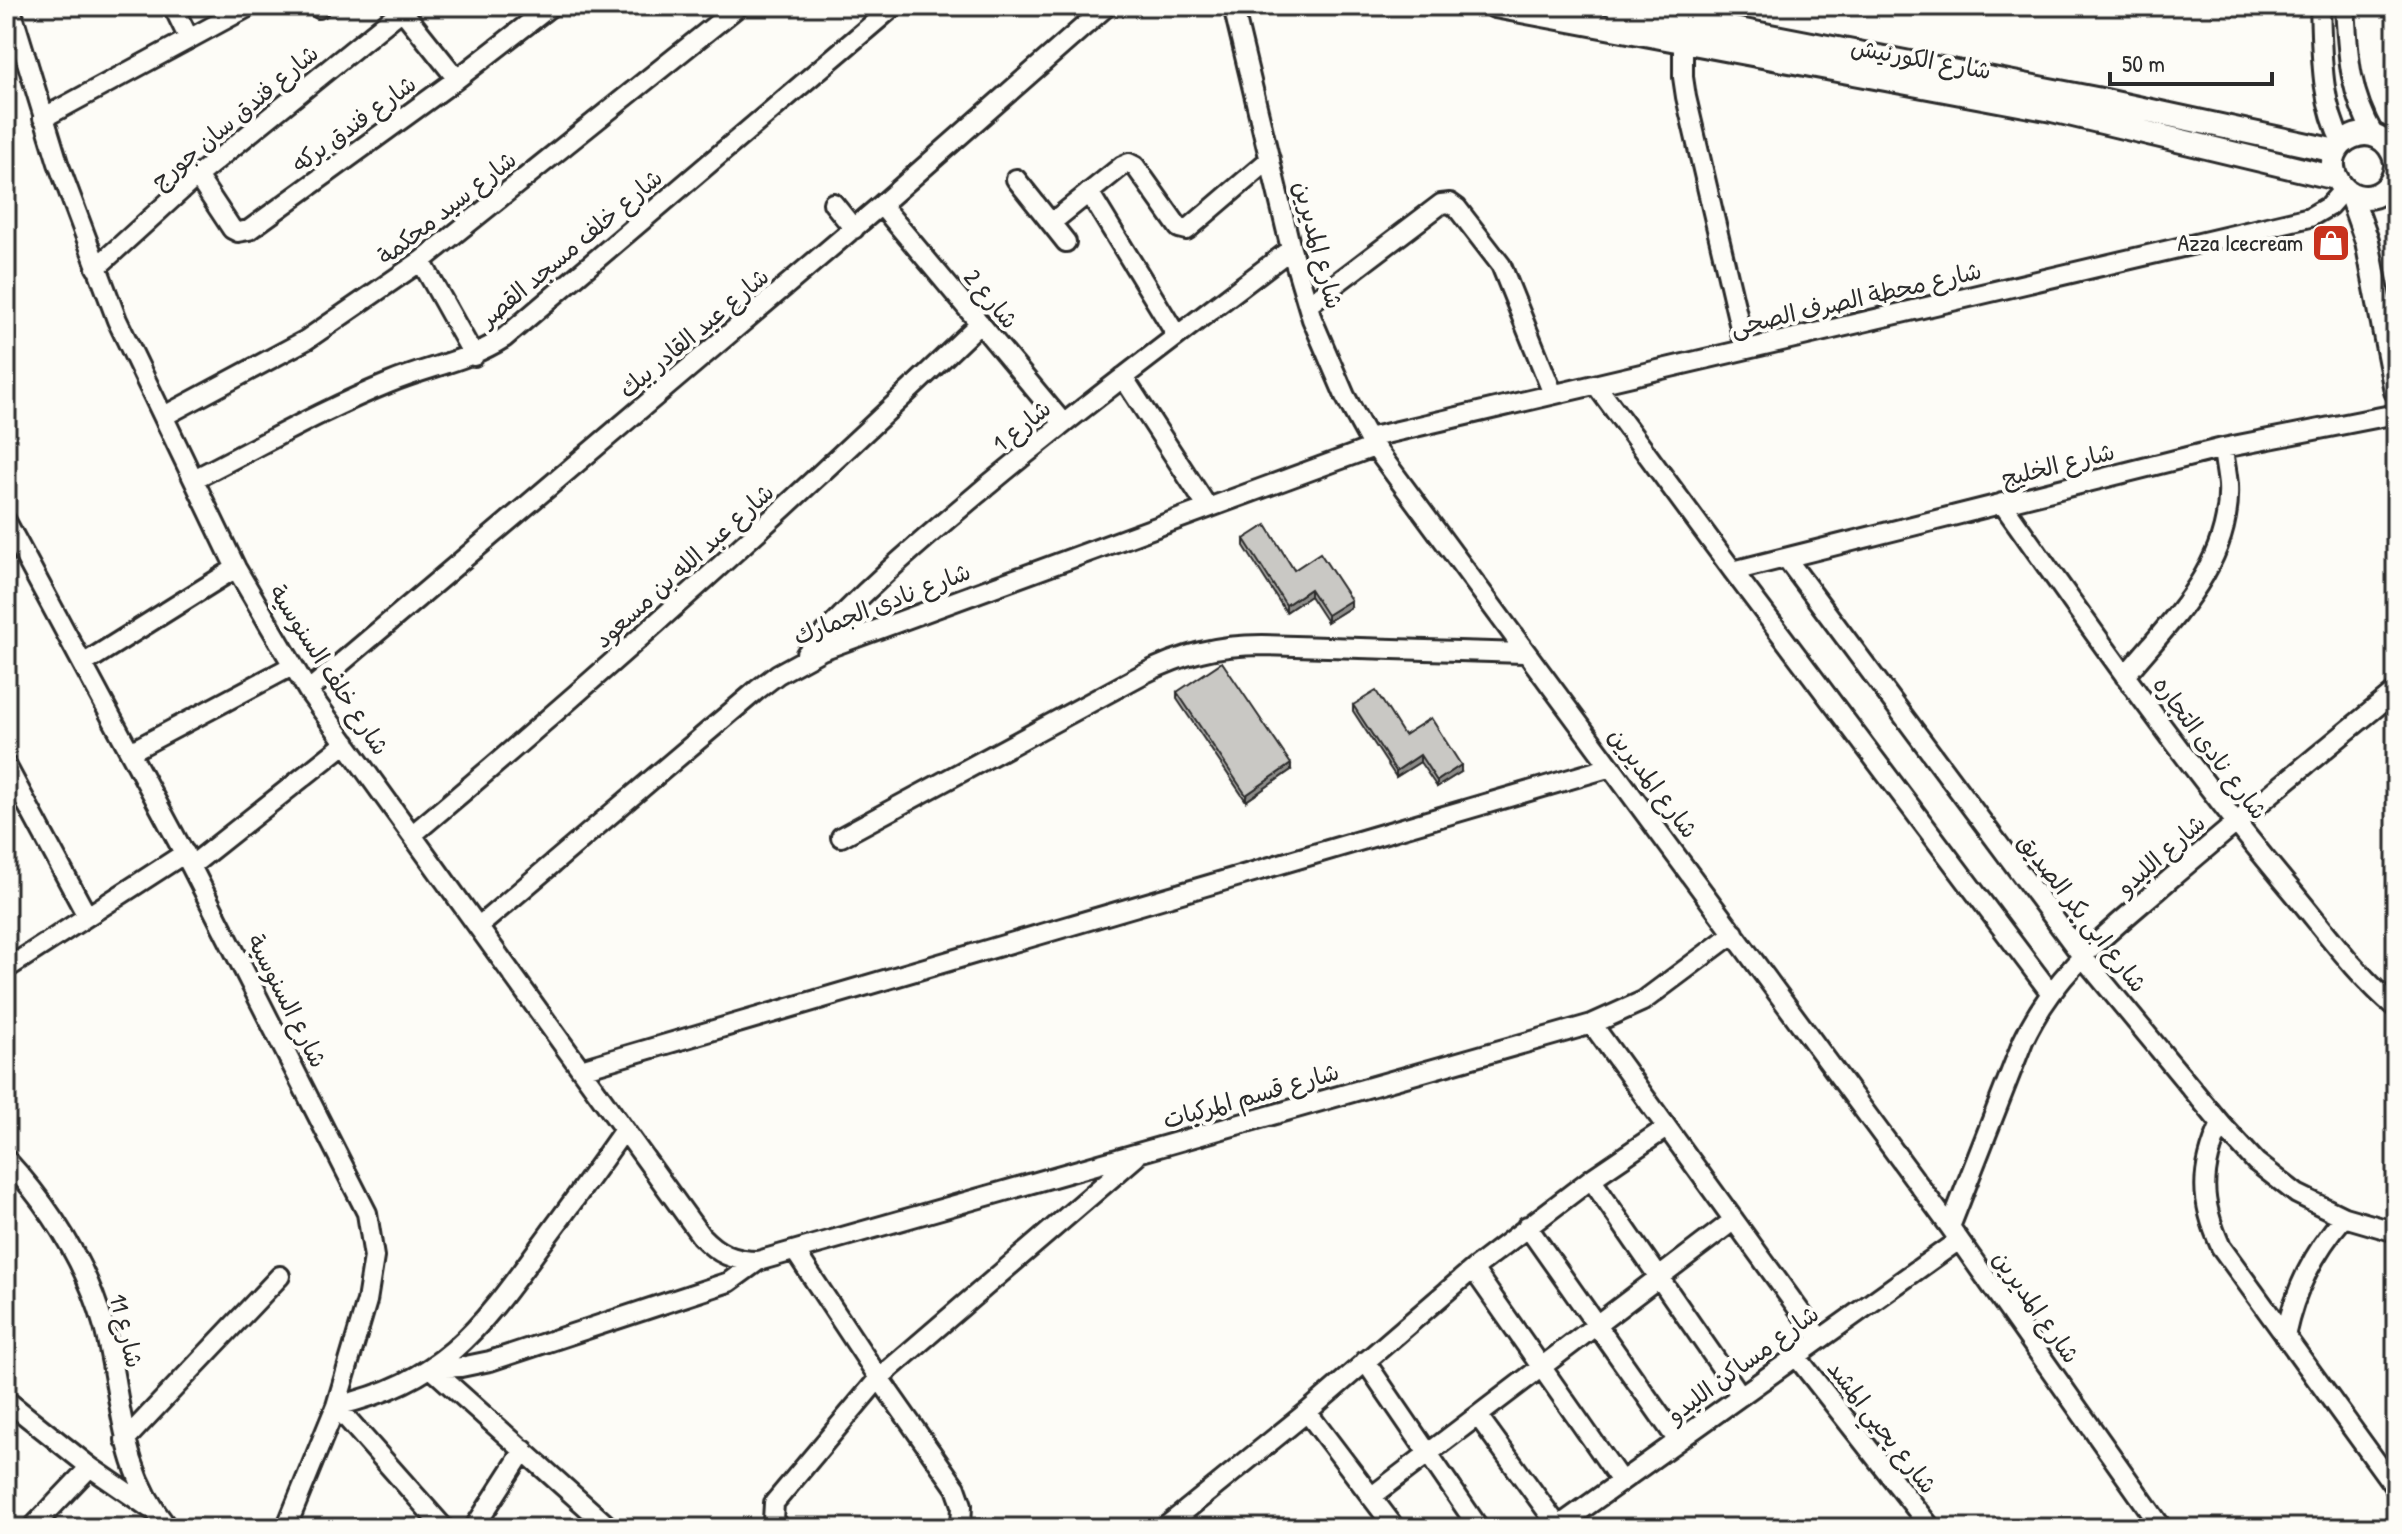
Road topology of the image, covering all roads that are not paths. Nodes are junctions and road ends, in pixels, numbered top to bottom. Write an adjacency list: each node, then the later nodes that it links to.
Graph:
1 (10, 6): 19 (street, شارع خلف السنوسية)
2 (173, 6): 16 (street)
3 (250, 6): 16 (street)
4 (551, 6): 18 (street, شارع فندق بركه)
5 (739, 6): 34 (street, شارع سيد محكمة)
6 (894, 6): 40 (street, شارع خلف مسجد القصر)
7 (1107, 6): 29 (street, شارع عبد القادر بيك)
8 (1233, 6): 22 (street, شارع المديرين)
9 (1495, 6): 15 (street, شارع الكورنيش)
10 (1615, 6): 14 (street, شارع الكورنيش)
11 (2320, 6): 21 (street)
12 (2345, 6): 20 (street)
13 (405, 8): 18 (street); 24 (street, شارع فندق سان جورج)
14 (1653, 14): 15 (street); 21 (street, شارع الكورنيش)
15 (1650, 37): 17 (street, شارع الكورنيش)
16 (189, 39): 19 (street)
17 (1683, 42): 26 (street, شارع الكورنيش); 39 (street)
18 (457, 79): 24 (street, شارع فندق بركه)
19 (43, 118): 35 (street, شارع خلف السنوسية)
20 (2374, 135): 21 (street); 23 (street)
21 (2339, 147): 26 (street)
22 (1270, 159): 27 (street); 33 (street, شارع المديرين)
23 (2396, 168): 26 (street)
24 (197, 176): 35 (street, شارع فندق سان جورج)
25 (1016, 179): 30 (street)
26 (2343, 187): 39 (street, شارع محطة الصرف الصحى); 43 (street)
27 (1089, 192): 30 (street); 38 (street)
28 (833, 203): 31 (street)
29 (881, 205): 31 (street, شارع عبد القادر بيك); 37 (street, شارع 2)
30 (1051, 223): 32 (street)
31 (854, 229): 62 (street, شارع عبد القادر بيك)
32 (1066, 242)
33 (1291, 249): 36 (street, شارع المديرين); 38 (street, شارع 1)
34 (421, 261): 40 (street); 46 (street, شارع سيد محكمة)
35 (96, 268): 46 (street, شارع خلف السنوسية)
36 (1308, 305): 44 (street); 48 (street, شارع المديرين)
37 (980, 323): 47 (street, شارع 2); 69 (street, شارع عبد الله بن مسعود)
38 (1177, 336): 41 (street, شارع 1)
39 (1745, 349): 42 (street, شارع محطة الصرف الصحى)
40 (474, 356): 50 (street, شارع خلف مسجد القصر)
41 (1123, 377): 47 (street, شارع 1); 52 (street)
42 (1596, 385): 44 (street, شارع محطة الصرف الصحى); 56 (street)
43 (2396, 391)
44 (1553, 394): 48 (street, شارع محطة الصرف الصحى)
45 (2396, 414): 49 (street, شارع الخليج)
46 (164, 416): 50 (street, شارع خلف السنوسية)
47 (1063, 423): 58 (street, شارع 1)
48 (1371, 442): 52 (street, شارع نادى الجمارك); 57 (street, شارع المديرين)
49 (2223, 448): 51 (street, شارع الخليج); 61 (street)
50 (194, 479): 55 (street, شارع خلف السنوسية)
51 (2002, 503): 54 (street, شارع الخليج); 61 (street, شارع نادى التجاره)
52 (1208, 508): 58 (street, شارع نادى الجمارك)
53 (6, 521): 59 (street, شارع السنوسية)
54 (1786, 558): 56 (street, شارع الخليج); 75 (street, شارع ابى بكر الصديق)
55 (236, 568): 59 (street); 60 (street, شارع خلف السنوسية)
56 (1733, 571): 77 (street)
57 (1524, 653): 67 (street, شارع المديرين); 70 (street)
58 (801, 660): 73 (street, شارع نادى الجمارك)
59 (83, 664): 65 (street, شارع السنوسية)
60 (292, 666): 62 (street, شارع خلف السنوسية); 65 (street)
61 (2125, 676): 68 (street, شارع نادى التجاره)
62 (308, 691): 64 (street, شارع خلف السنوسية)
63 (2396, 691): 68 (street, شارع الليدو)
64 (346, 743): 69 (street, شارع خلف السنوسية); 71 (street)
65 (130, 752): 71 (street, شارع السنوسية)
66 (6, 765): 72 (street)
67 (1611, 767): 74 (street, شارع المديرين); 80 (street)
68 (2235, 823): 75 (street, شارع الليدو); 78 (street, شارع نادى التجاره)
69 (412, 835): 73 (street, شارع خلف السنوسية)
70 (841, 837)
71 (188, 859): 72 (street); 107 (street, شارع السنوسية)
72 (87, 916): 76 (street)
73 (478, 927): 80 (street, شارع خلف السنوسية)
74 (1734, 933): 79 (street, شارع قسم المركبات); 91 (street, شارع المديرين)
75 (2082, 956): 77 (street, شارع الليدو); 81 (street, شارع ابى بكر الصديق)
76 (6, 969)
77 (2050, 992): 91 (street, شارع الليدو)
78 (2396, 1008)
79 (1592, 1024): 82 (street); 84 (street, شارع قسم المركبات)
80 (581, 1069): 83 (street, شارع خلف السنوسية)
81 (2221, 1124): 87 (street, شارع ابى بكر الصديق); 98 (street)
82 (1666, 1128): 86 (street); 88 (street)
83 (624, 1130): 93 (street, شارع خلف السنوسية); 103 (street)
84 (1142, 1152): 92 (street, شارع قسم المركبات); 104 (street)
85 (6, 1159): 110 (street, شارع 11)
86 (1591, 1179): 89 (street); 96 (street)
87 (2344, 1217): 90 (street, شارع ابى بكر الصديق); 98 (street)
88 (1734, 1220): 96 (street); 99 (street)
89 (1527, 1226): 94 (street); 97 (street)
90 (2396, 1232)
91 (1954, 1233): 99 (street, شارع مساكن الليدو); 132 (street, شارع المديرين)
92 (795, 1251): 93 (street, شارع قسم المركبات); 104 (street)
93 (758, 1261): 103 (street)
94 (1473, 1269): 101 (street); 102 (street)
95 (280, 1276): 110 (street)
96 (1659, 1277): 97 (street); 105 (street)
97 (1596, 1325): 102 (street); 111 (street)
98 (2285, 1336): 116 (street)
99 (1820, 1339): 100 (street, شارع مساكن الليدو)
100 (1796, 1356): 105 (street, شارع مساكن الليدو); 131 (street, شارع يحيي المشد)
101 (1365, 1361): 108 (street); 113 (street)
102 (1541, 1367): 109 (street); 115 (street)
103 (431, 1368): 107 (street); 112 (street)
104 (879, 1378): 126 (street); 127 (street)
105 (1741, 1396): 111 (street, شارع مساكن الليدو)
106 (6, 1400): 114 (street)
107 (336, 1406): 122 (street, شارع السنوسية); 123 (street)
108 (1307, 1412): 117 (street); 128 (street)
109 (1478, 1416): 113 (street); 119 (street)
110 (125, 1440): 118 (street, شارع 11)
111 (1678, 1441): 115 (street, شارع مساكن الليدو)
112 (524, 1450): 124 (street); 125 (street)
113 (1427, 1454): 117 (street); 130 (street)
114 (90, 1467): 118 (street); 120 (street)
115 (1621, 1481): 119 (street, شارع مساكن الليدو)
116 (2396, 1489)
117 (1371, 1497): 129 (street)
118 (156, 1512): 121 (street, شارع 11)
119 (1557, 1527)
120 (32, 1528)
121 (168, 1528)
122 (286, 1528)
123 (444, 1528)
124 (474, 1528)
125 (610, 1528)
126 (780, 1528)
127 (961, 1528)
128 (1164, 1528)
129 (1395, 1528)
130 (1479, 1528)
131 (1931, 1528)
132 (2162, 1528)

